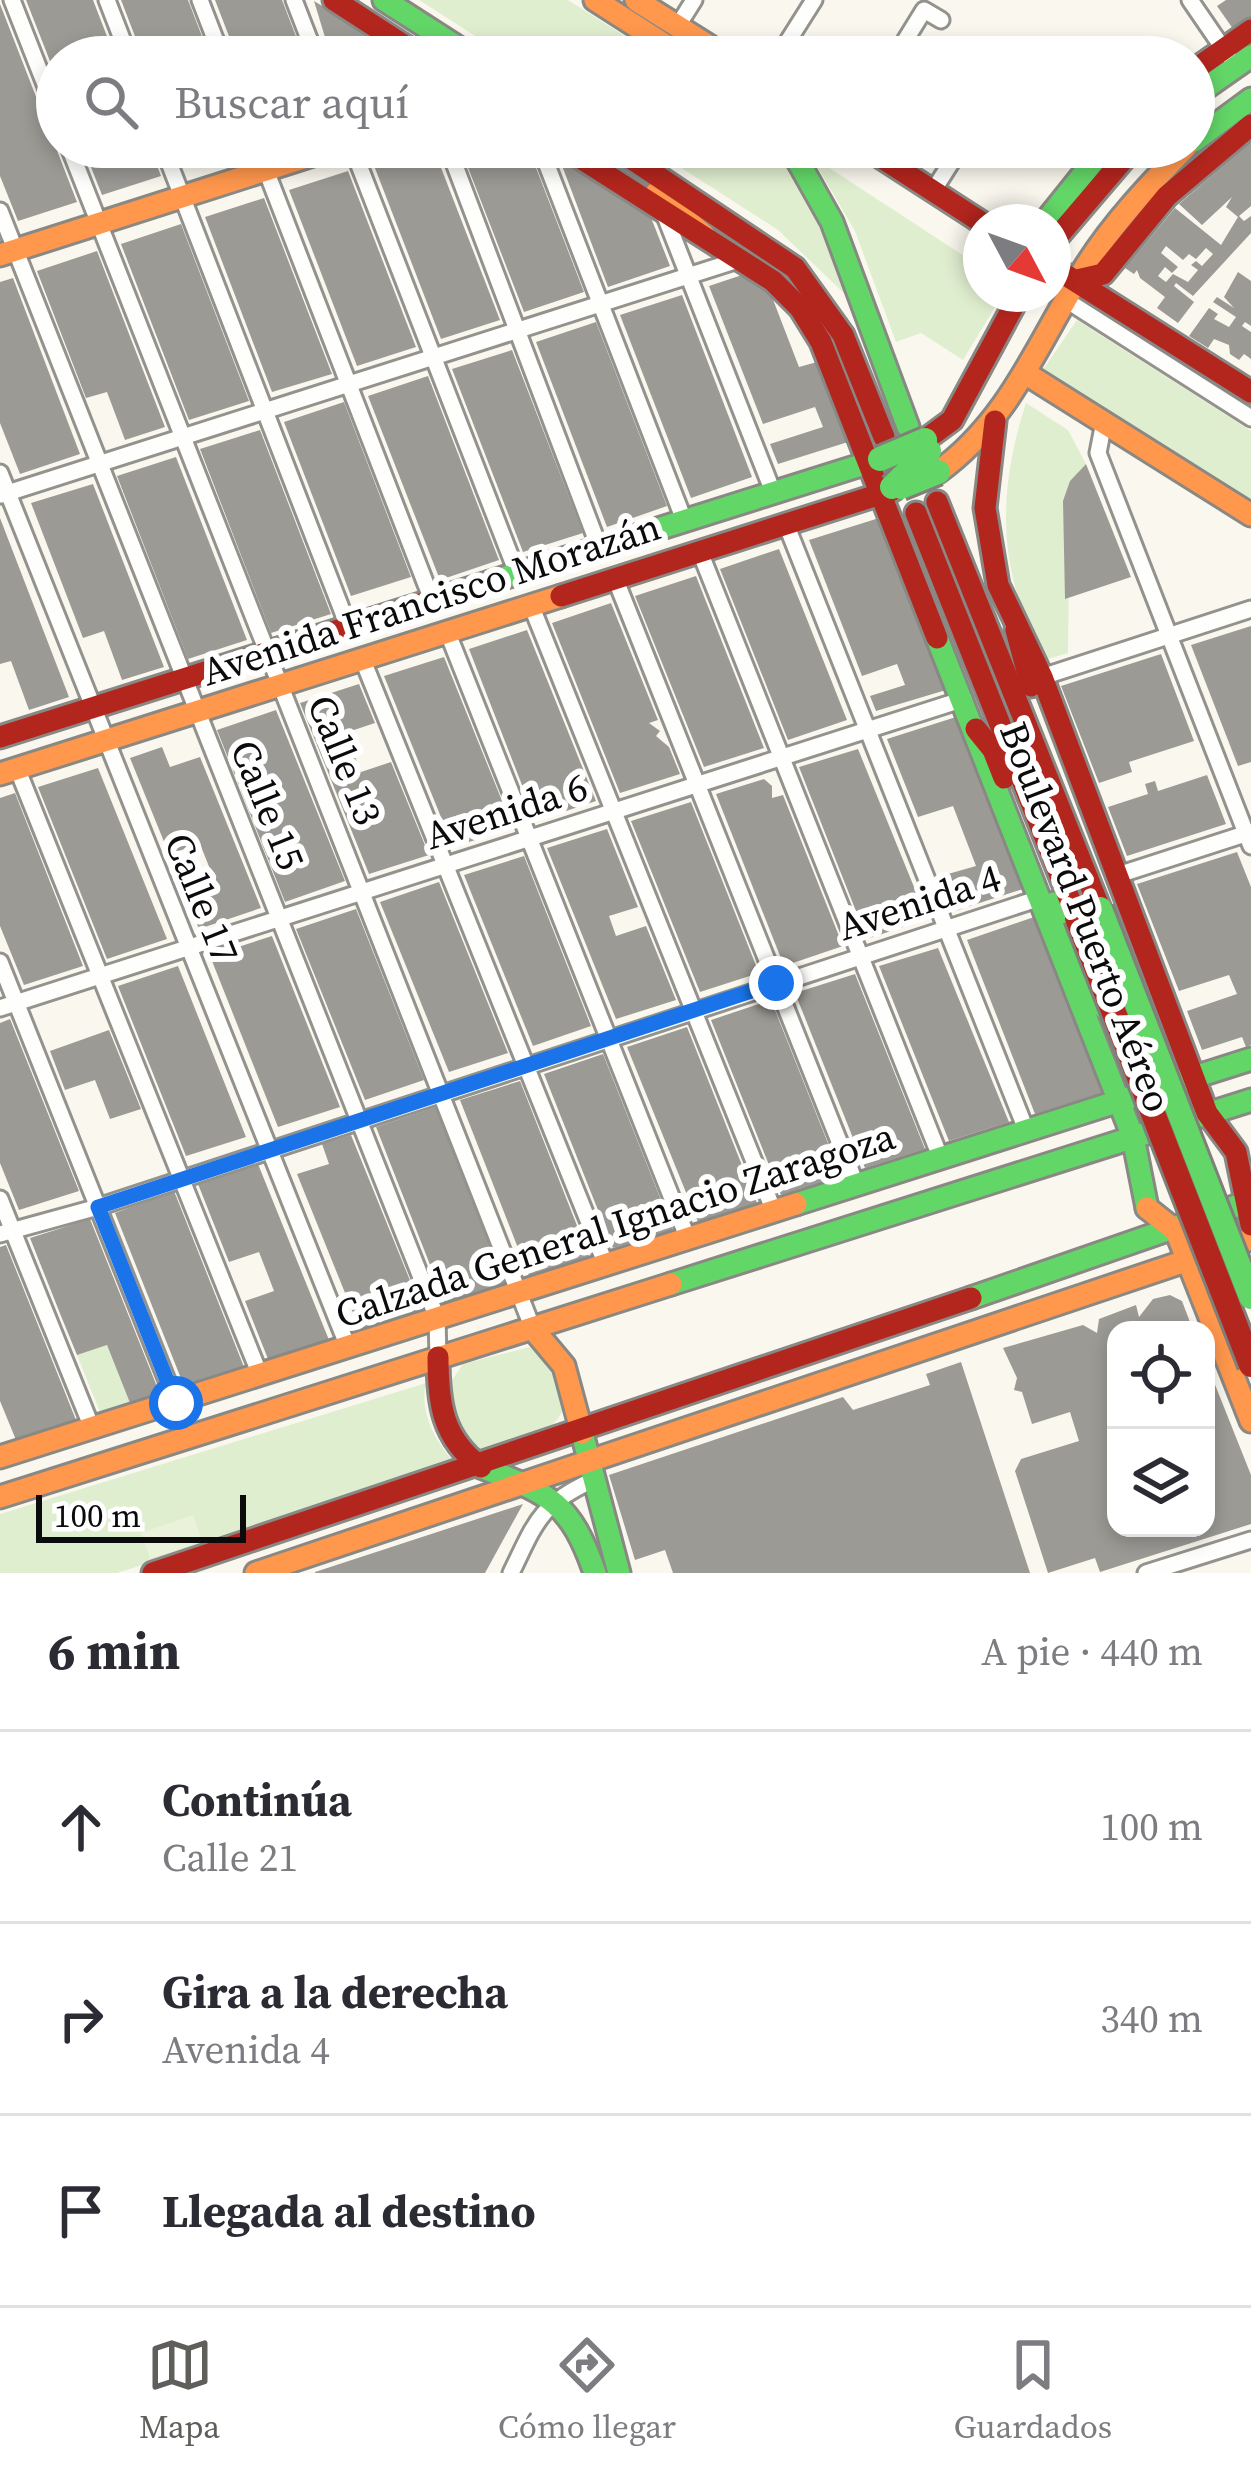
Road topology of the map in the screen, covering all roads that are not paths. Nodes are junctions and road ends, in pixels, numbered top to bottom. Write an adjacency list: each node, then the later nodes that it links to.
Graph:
1 (13, 0): 25 (street)
2 (107, 0): 15 (street)
3 (200, 0): 16 (street)
4 (293, 0): 17 (street)
5 (334, 0): 18 (main road)
6 (384, 0): 19 (main road)
7 (595, 0): 20 (main road)
8 (636, 0): 13 (main road)
9 (694, 0): 13 (street)
10 (814, 0): 22 (street)
11 (1190, 0): 24 (street)
12 (941, 20): 23 (street)
13 (677, 27): 21 (main road)
14 (1251, 30): 24 (main road)
15 (121, 36)
16 (214, 36)
17 (308, 36)
18 (387, 36)
19 (440, 36)
20 (651, 36)
21 (691, 36)
22 (791, 36)
23 (908, 36)
24 (1236, 57)
25 (36, 61)
26 (1251, 99): 28 (main road)
27 (1251, 125): 29 (main road)
28 (1215, 126)
29 (1215, 155)
30 (77, 168): 54 (street, Calle 13)
31 (171, 168): 48 (street)
32 (243, 168): 48 (main road)
33 (265, 168): 65 (street)
34 (360, 168): 63 (street)
35 (456, 168): 62 (street)
36 (548, 168): 60 (street)
37 (595, 168): 52 (main road)
38 (630, 168): 55 (main road)
39 (647, 168): 72 (main road)
40 (803, 168): 72 (main road)
41 (897, 168): 47 (main road)
42 (948, 168): 47 (street)
43 (1088, 168): 49 (main road)
44 (1116, 168): 53 (main road)
45 (1166, 168): 59 (main road)
46 (1200, 168): 59 (main road)
47 (933, 191): 50 (main road)
48 (182, 196): 54 (main road); 67 (street)
49 (1059, 204)
50 (963, 210)
51 (0, 211): 56 (street, Calle 15)
52 (663, 211): 55 (main road); 58 (street)
53 (1071, 221)
54 (99, 223): 56 (main road); 71 (street, Calle 13)
55 (704, 235): 57 (main road)
56 (8, 252): 73 (street, Calle 15)
57 (741, 259): 58 (street); 72 (main road)
58 (690, 275): 60 (street); 76 (street)
59 (1072, 290): 64 (main road); 66 (main road); 68 (street)
60 (601, 304): 62 (street); 79 (street)
61 (1010, 312): 72 (main road)
62 (517, 330): 63 (street); 81 (street)
63 (433, 357): 65 (street); 83 (street)
64 (1025, 373): 69 (main road); 70 (main road)
65 (349, 384): 67 (street); 85 (street)
66 (1251, 392)
67 (265, 411): 71 (street); 88 (street)
68 (1251, 418)
69 (995, 421): 72 (main road); 89 (main road, Boulevard Puerto Aéreo)
70 (1103, 422): 78 (main road); 91 (street)
71 (182, 437): 73 (street); 92 (street, Calle 13)
72 (905, 450): 75 (main road, bridge); 75 (main road, Boulevard Puerto Aéreo); 76 (main road, Avenida Francisco Morazán)
73 (98, 464): 77 (street); 95 (street, Calle 15)
74 (0, 472): 77 (street, Calle 17)
75 (890, 490): 80 (main road, Avenida Francisco Morazán); 97 (main road, Boulevard Puerto Aéreo)
76 (773, 492): 79 (main road, Avenida Francisco Morazán)
77 (4, 494): 98 (street, Calle 17)
78 (1251, 515)
79 (684, 520): 81 (main road, Avenida Francisco Morazán)
80 (786, 524): 82 (main road, Avenida Francisco Morazán); 101 (street)
81 (599, 547): 83 (main road, Avenida Francisco Morazán)
82 (700, 552): 84 (main road, Avenida Francisco Morazán); 104 (street)
83 (517, 573): 85 (main road, Avenida Francisco Morazán)
84 (614, 578): 86 (main road, Avenida Francisco Morazán); 106 (street)
85 (432, 600): 88 (main road, Avenida Francisco Morazán)
86 (531, 605): 90 (main road, Avenida Francisco Morazán); 107 (street)
87 (1251, 609): 91 (street)
88 (348, 626): 92 (main road, Avenida Francisco Morazán)
89 (1016, 630): 94 (main road, Boulevard Puerto Aéreo); 108 (main road)
90 (447, 632): 93 (main road, Avenida Francisco Morazán); 110 (street)
91 (1169, 636): 94 (street); 109 (street)
92 (265, 653): 95 (main road, Avenida Francisco Morazán); 96 (street, Calle 13)
93 (362, 658): 96 (main road, Avenida Francisco Morazán); 111 (street)
94 (1042, 677): 112 (main road, Boulevard Puerto Aéreo)
95 (182, 679): 98 (main road, Avenida Francisco Morazán); 99 (street, Calle 15)
96 (279, 684): 99 (main road, Avenida Francisco Morazán); 113 (street, Calle 13)
97 (964, 699): 100 (main road, Boulevard Puerto Aéreo); 101 (street, Avenida 6)
98 (91, 708): 102 (main road, Avenida Francisco Morazán); 103 (street, Calle 17)
99 (195, 711): 103 (main road, Avenida Francisco Morazán); 116 (street, Calle 15)
100 (976, 729): 114 (main road, Boulevard Puerto Aéreo); 125 (main road)
101 (867, 730): 104 (street, Avenida 6); 117 (street)
102 (1, 734)
103 (104, 741): 105 (main road, Avenida Francisco Morazán); 118 (street, Calle 17)
104 (781, 758): 106 (street, Avenida 6); 119 (street)
105 (9, 771): 121 (street)
106 (697, 784): 107 (street, Avenida 6); 122 (street)
107 (613, 812): 110 (street, Avenida 6); 124 (street)
108 (1064, 817): 115 (main road); 115 (main road)
109 (1249, 837): 112 (street)
110 (529, 838): 111 (street, Avenida 6); 126 (street)
111 (445, 866): 113 (street, Avenida 6); 128 (street)
112 (1115, 875): 129 (main road, Boulevard Puerto Aéreo)
113 (362, 892): 116 (street, Avenida 6); 130 (street, Calle 13)
114 (1037, 899): 117 (street, Avenida 4); 132 (main road, Boulevard Puerto Aéreo)
115 (1089, 914): 125 (main road, bridge); 152 (main road, bridge)
116 (278, 919): 118 (street, Avenida 6); 134 (street, Calle 15)
117 (946, 928): 119 (street, Avenida 4); 135 (street)
118 (187, 948): 121 (street, Avenida 6); 137 (street, Calle 17)
119 (860, 956): 122 (street, Avenida 4); 138 (street)
120 (0, 962): 123 (street)
121 (100, 976): 123 (street, Avenida 6); 140 (street)
122 (776, 983): 124 (street, Avenida 4); 139 (street)
123 (8, 1005): 144 (street)
124 (693, 1010): 126 (street, Avenida 4); 142 (street)
125 (1116, 1019): 159 (main road, bridge)
126 (608, 1038): 128 (street, Avenida 4); 147 (street)
127 (1251, 1059): 129 (main road, Calzada General Ignacio Zaragoza)
128 (525, 1064): 130 (street, Avenida 4); 150 (street)
129 (1194, 1078): 132 (main road, Calzada General Ignacio Zaragoza); 133 (main road, Boulevard Puerto Aéreo)
130 (441, 1091): 134 (street, Avenida 4); 151 (street, Calle 13)
131 (1251, 1100): 133 (main road, Calzada General Ignacio Zaragoza)
132 (1118, 1102): 135 (main road, Calzada General Ignacio Zaragoza); 136 (main road, Boulevard Puerto Aéreo)
133 (1207, 1113): 136 (main road, Calzada General Ignacio Zaragoza); 143 (main road, Boulevard Puerto Aéreo)
134 (358, 1119): 137 (street, Avenida 4); 154 (street, Calle 15)
135 (1027, 1132): 138 (main road, Calzada General Ignacio Zaragoza)
136 (1132, 1138): 145 (main road, Boulevard Puerto Aéreo); 155 (main road, Calzada General Ignacio Zaragoza)
137 (268, 1148): 140 (street, Avenida 4); 157 (street, Calle 17)
138 (941, 1160): 139 (main road, Calzada General Ignacio Zaragoza)
139 (856, 1184): 142 (main road, Calzada General Ignacio Zaragoza)
140 (184, 1186): 144 (street, Avenida 4); 160 (street)
141 (0, 1199): 146 (street)
142 (773, 1209): 147 (main road, Calzada General Ignacio Zaragoza)
143 (1248, 1210): 145 (main road)
144 (101, 1215): 146 (street, Avenida 4); 161 (street)
145 (1176, 1231): 149 (main road, Boulevard Puerto Aéreo); 164 (main road)
146 (6, 1232): 163 (street)
147 (688, 1239): 150 (main road, Calzada General Ignacio Zaragoza)
148 (1251, 1239): 149 (main road)
149 (1189, 1260): 156 (main road, Boulevard Puerto Aéreo); 167 (main road)
150 (606, 1265): 151 (main road, Calzada General Ignacio Zaragoza)
151 (521, 1292): 154 (main road, Calzada General Ignacio Zaragoza); 155 (street, Calle 13)
152 (1251, 1297)
153 (1251, 1317): 156 (main road)
154 (437, 1318): 157 (main road, Calzada General Ignacio Zaragoza); 158 (street, Calle 15)
155 (533, 1329): 158 (main road, Calzada General Ignacio Zaragoza); 164 (main road)
156 (1222, 1346): 162 (main road, Boulevard Puerto Aéreo)
157 (348, 1347): 160 (main road, Calzada General Ignacio Zaragoza)
158 (438, 1357): 166 (main road); 169 (main road, Calzada General Ignacio Zaragoza)
159 (1251, 1365)
160 (260, 1375): 161 (main road, Calzada General Ignacio Zaragoza)
161 (176, 1403): 163 (main road, Calzada General Ignacio Zaragoza)
162 (1251, 1420)
163 (92, 1428): 165 (main road, Calzada General Ignacio Zaragoza)
164 (582, 1432): 166 (main road); 167 (main road)
165 (2, 1450)
166 (481, 1467): 168 (main road); 172 (main road)
167 (589, 1473): 168 (main road); 170 (street); 176 (main road)
168 (528, 1486): 170 (main road); 173 (main road)
169 (0, 1497)
170 (555, 1498): 174 (street); 175 (main road)
171 (1251, 1540): 177 (street)
172 (153, 1573)
173 (256, 1573)
174 (511, 1573)
175 (595, 1573)
176 (619, 1573)
177 (1146, 1573)

